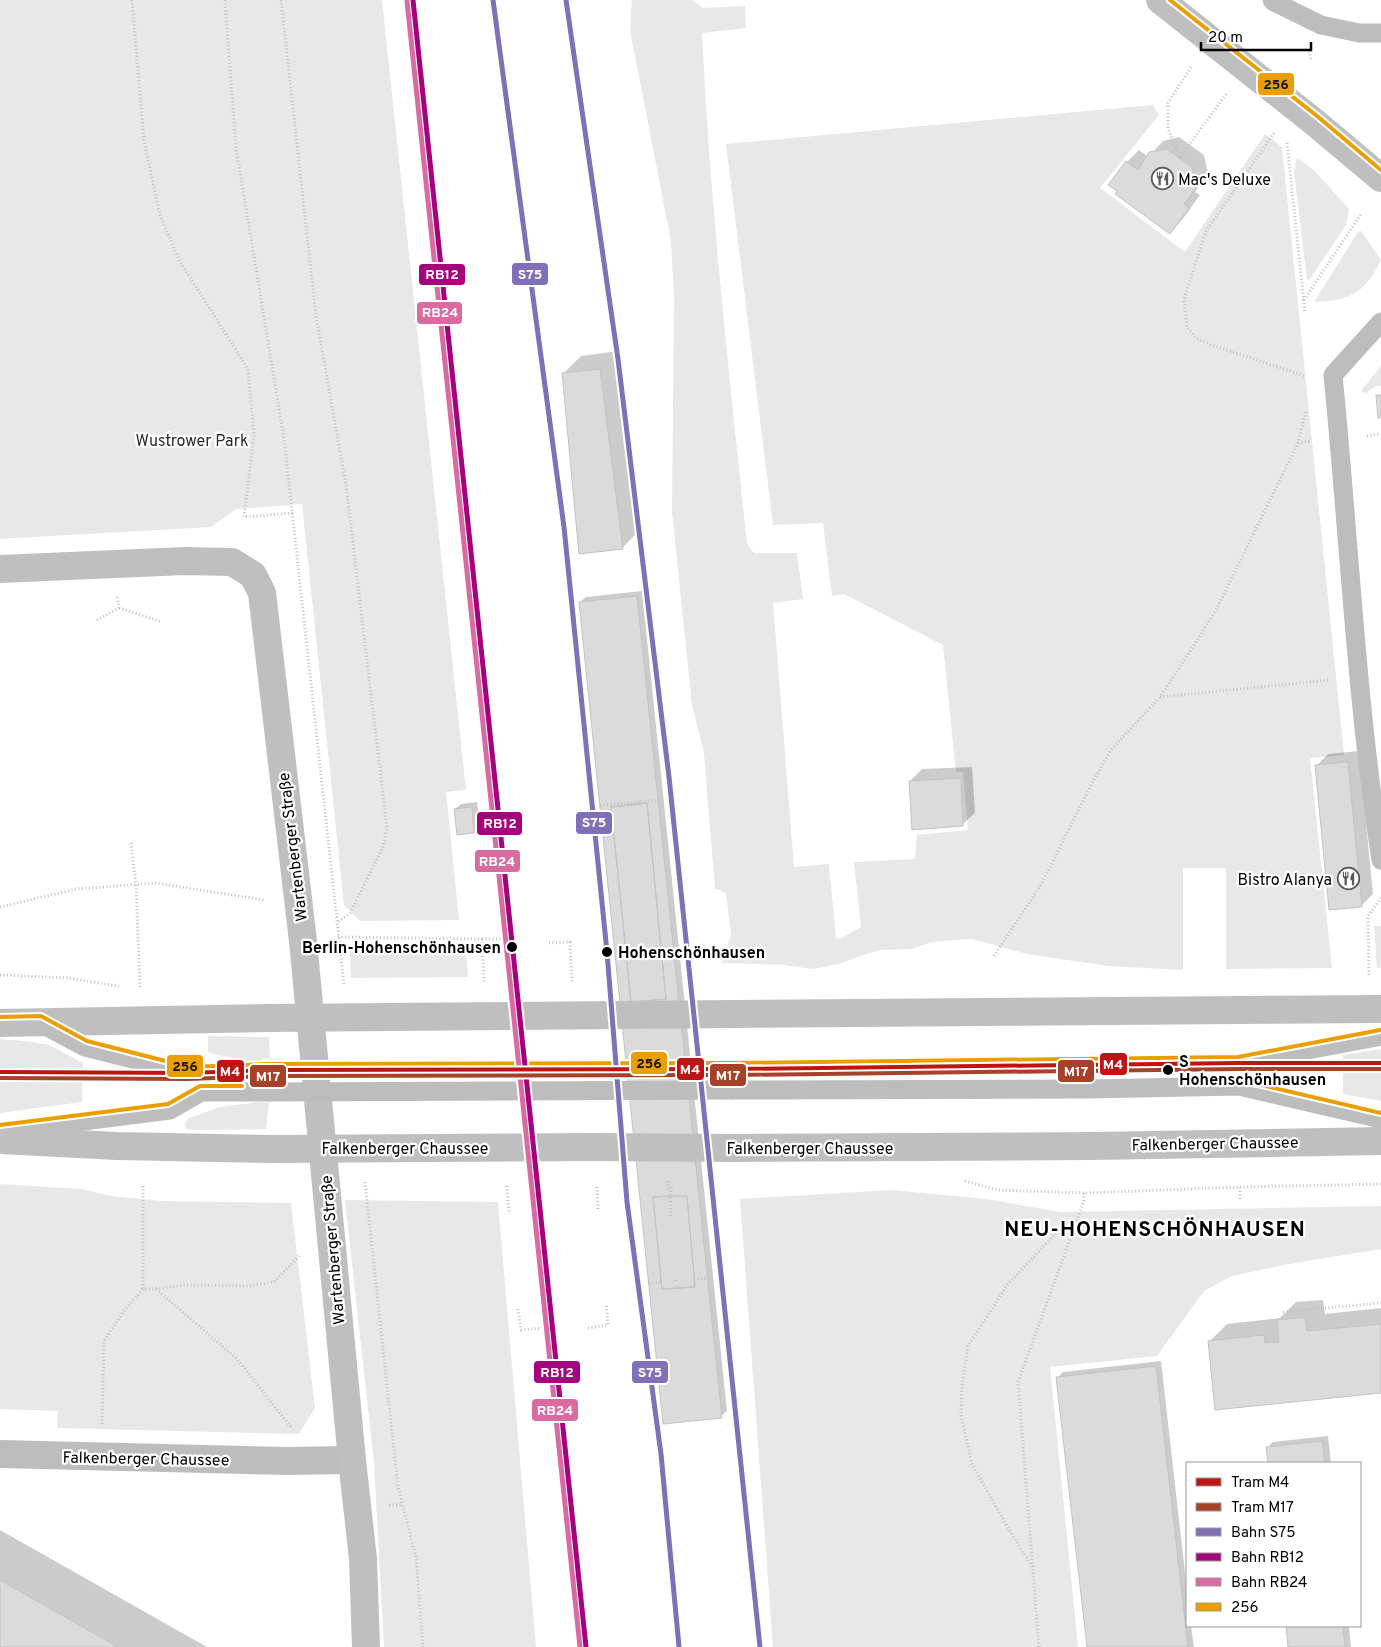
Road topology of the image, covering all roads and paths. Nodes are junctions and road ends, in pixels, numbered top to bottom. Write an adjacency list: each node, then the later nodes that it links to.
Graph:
1 (132, 0): 18 (path)
2 (225, 0): 18 (path)
3 (281, 0): 35 (path)
4 (1160, 0): 11 (main road)
5 (1273, 1): 6 (lane)
6 (1381, 33)
7 (1193, 65): 8 (path)
8 (1227, 93)
9 (1274, 132): 16 (path)
10 (1287, 143): 13 (path)
11 (1381, 178)
12 (1361, 214): 13 (path)
13 (1303, 301): 14 (path)
14 (1305, 313)
15 (1381, 322): 24 (lane)
16 (1311, 378)
17 (1307, 409): 25 (path)
18 (293, 513): 35 (path)
19 (0, 569): 86 (main road, Wartenberger Straße)
20 (117, 594): 21 (path)
21 (119, 608): 22 (path); 23 (path)
22 (96, 620)
23 (162, 622)
24 (1358, 677): 25 (path); 28 (lane)
25 (1160, 697): 40 (path)
26 (658, 800): 27 (path)
27 (600, 805)
28 (1379, 828): 30 (lane)
29 (131, 843): 31 (path)
30 (1381, 860)
31 (136, 885): 33 (path); 34 (path); 47 (path)
32 (1381, 898): 42 (path)
33 (264, 900)
34 (0, 907)
35 (337, 923): 46 (path)
36 (349, 938): 37 (path)
37 (482, 939): 38 (path); 44 (path)
38 (504, 939)
39 (549, 943): 43 (path)
40 (994, 956)
41 (0, 975): 45 (path)
42 (1369, 975)
43 (572, 982)
44 (484, 983)
45 (122, 986)
46 (344, 986)
47 (131, 988)
48 (1381, 1009): 49 (main road, bridge)
49 (39, 1022): 50 (main road); 51 (lane, bridge)
50 (0, 1023)
51 (1381, 1036)
52 (1381, 1119): 53 (lane, bridge)
53 (0, 1132)
54 (0, 1140): 55 (main road, Falkenberger Chaussee, bridge)
55 (1381, 1141)
56 (364, 1173): 89 (path)
57 (961, 1180): 64 (path)
58 (1381, 1184): 63 (path)
59 (143, 1186): 75 (path)
60 (507, 1186): 67 (path)
61 (597, 1186): 66 (path)
62 (672, 1187): 68 (path)
63 (1240, 1187): 64 (path); 65 (path)
64 (1084, 1193): 69 (path)
65 (1240, 1199)
66 (598, 1209)
67 (509, 1214)
68 (671, 1216)
69 (1077, 1219): 87 (path); 87 (path)
70 (303, 1253): 76 (path)
71 (707, 1278): 72 (path)
72 (694, 1279)
73 (661, 1282): 74 (path)
74 (649, 1283)
75 (143, 1289): 76 (path); 83 (path)
76 (155, 1289): 84 (path)
77 (1381, 1303): 80 (path)
78 (606, 1304): 82 (path)
79 (518, 1310): 81 (path)
80 (1283, 1312)
81 (544, 1328)
82 (588, 1328)
83 (102, 1427)
84 (296, 1433)
85 (0, 1454): 86 (street, Falkenberger Chaussee)
86 (352, 1460): 88 (main road, Wartenberger Straße)
87 (1032, 1568): 90 (path)
88 (366, 1647)
89 (423, 1647)
90 (1039, 1647)

